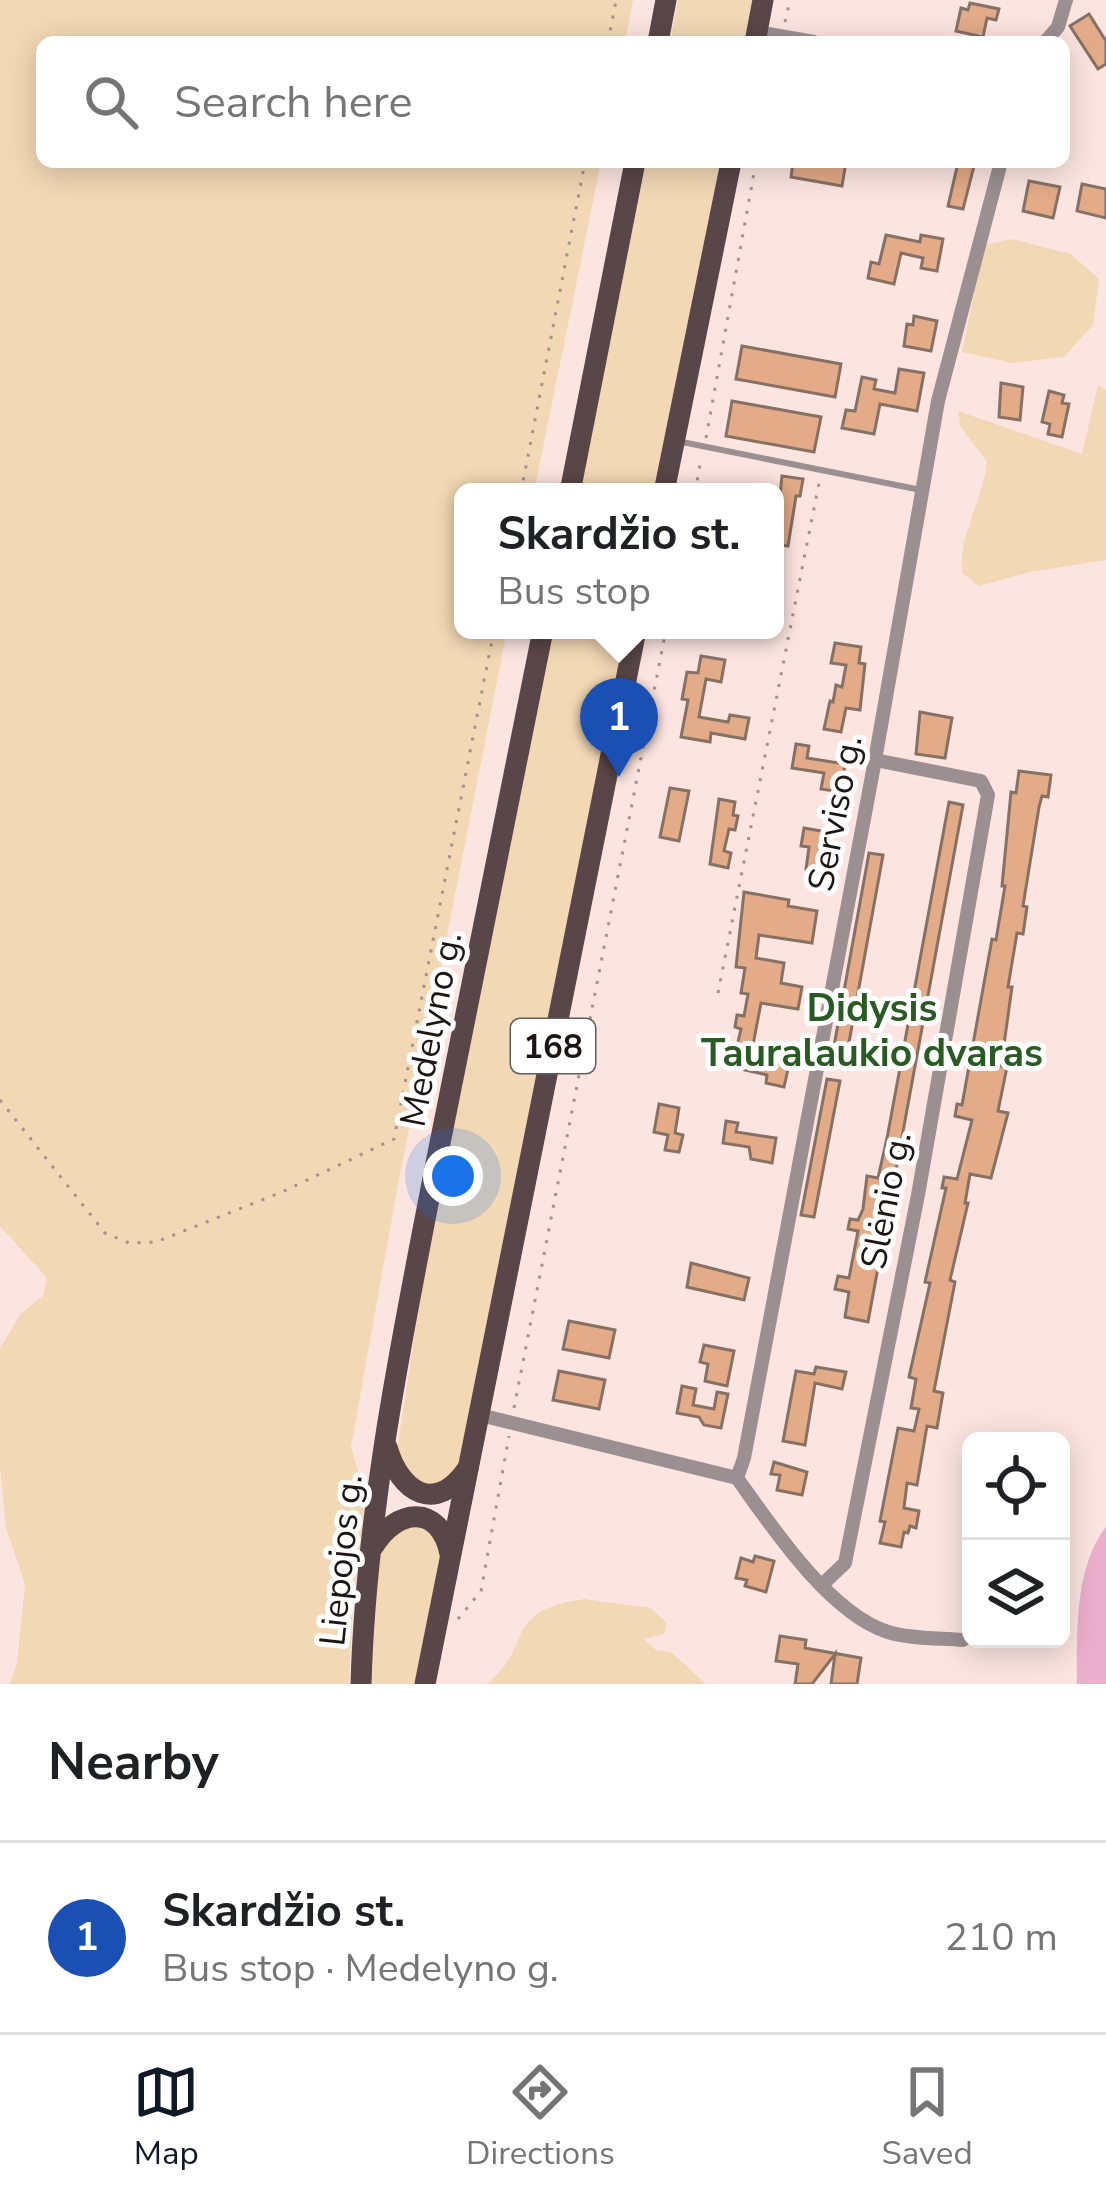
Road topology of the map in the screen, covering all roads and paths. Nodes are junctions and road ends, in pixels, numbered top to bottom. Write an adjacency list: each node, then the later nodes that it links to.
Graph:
1 (616, 0): 6 (path)
2 (666, 0): 7 (main road)
3 (763, 0): 8 (main road)
4 (790, 0): 9 (path)
5 (1066, 0): 10 (street)
6 (609, 36)
7 (659, 36)
8 (756, 36)
9 (782, 36)
10 (1050, 36)
11 (584, 168): 19 (path)
12 (634, 168): 20 (main road)
13 (729, 168): 16 (main road)
14 (755, 168): 17 (path)
15 (998, 168): 23 (street, Serviso g.)
16 (674, 441): 17 (lane); 21 (main road)
17 (704, 447): 18 (lane); 22 (path)
18 (822, 470): 23 (lane); 29 (path)
19 (523, 483)
20 (572, 483)
21 (666, 483)
22 (696, 483)
23 (921, 490): 28 (street, Serviso g.)
24 (492, 639): 30 (path)
25 (541, 639): 33 (main road, Medelyno g. / 168)
26 (634, 639): 31 (main road, 168)
27 (665, 639): 32 (path)
28 (875, 760): 35 (street, Serviso g.); 38 (street, Slėnio g.)
29 (718, 993)
30 (0, 1100)
31 (480, 1415): 32 (street); 34 (main road, 168)
32 (511, 1421): 35 (street); 39 (path)
33 (386, 1442): 34 (main road); 36 (main road, Liepojos g. / 168)
34 (471, 1462): 37 (main road, 168)
35 (737, 1478): 38 (street)
36 (371, 1549): 37 (main road); 41 (main road, Liepojos g. / 168)
37 (451, 1560): 42 (main road, 168)
38 (823, 1584): 40 (street)
39 (456, 1620)
40 (962, 1640)
41 (361, 1684)
42 (425, 1684)

